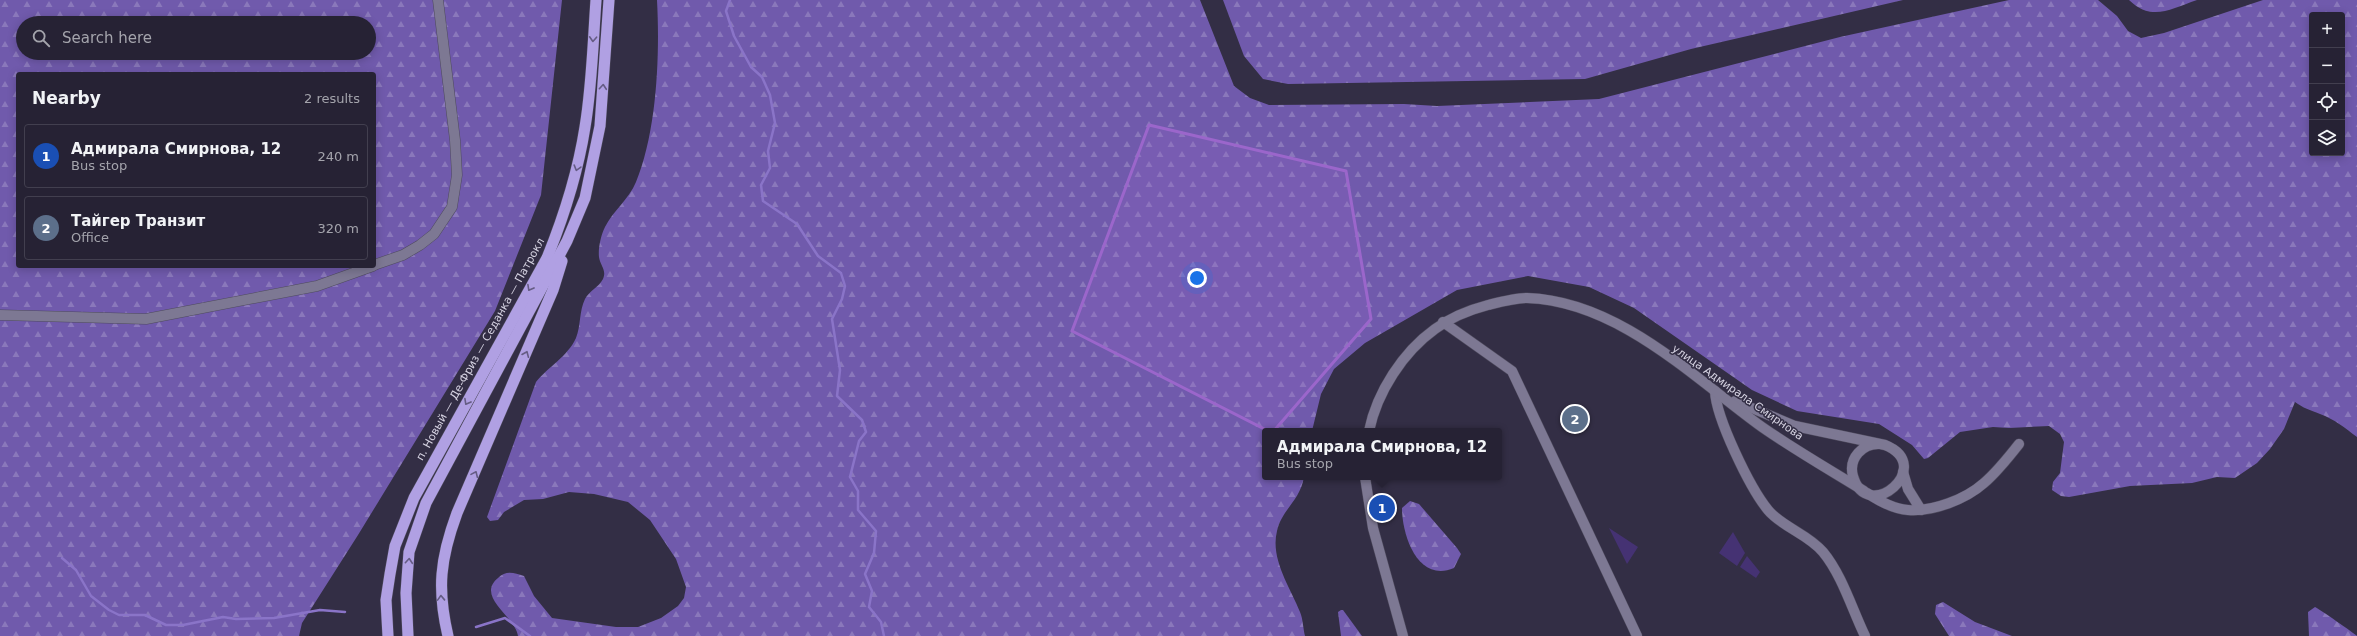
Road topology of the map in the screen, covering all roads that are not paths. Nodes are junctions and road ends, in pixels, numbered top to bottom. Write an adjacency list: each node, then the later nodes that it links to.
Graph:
1 (438, 0): 5 (street)
2 (596, 0): 17 (highway, п. Новый — Де-Фриз — Седанка — Патрокл, one-way to 17)
3 (609, 0): 4 (highway, one-way to 3)
4 (567, 241): 18 (highway, one-way to 4); 19 (highway, one-way to 4)
5 (376, 265)
6 (367, 268): 7 (street)
7 (0, 316)
8 (1443, 322): 9 (street, улица Адмирала Смирнова); 10 (street, улица Адмирала Смирнова); 21 (street)
9 (1715, 391): 11 (street); 15 (street, улица Адмирала Смирнова); 22 (street)
10 (1370, 428)
11 (1880, 444): 13 (street); 15 (street)
12 (2019, 444): 16 (street, улица Адмирала Смирнова)
13 (1903, 472): 15 (street); 16 (street)
14 (1365, 480): 20 (street)
15 (1864, 491): 16 (street, улица Адмирала Смирнова)
16 (1921, 510)
17 (388, 636)
18 (408, 636)
19 (448, 636)
20 (1404, 636)
21 (1637, 636)
22 (1865, 636)

